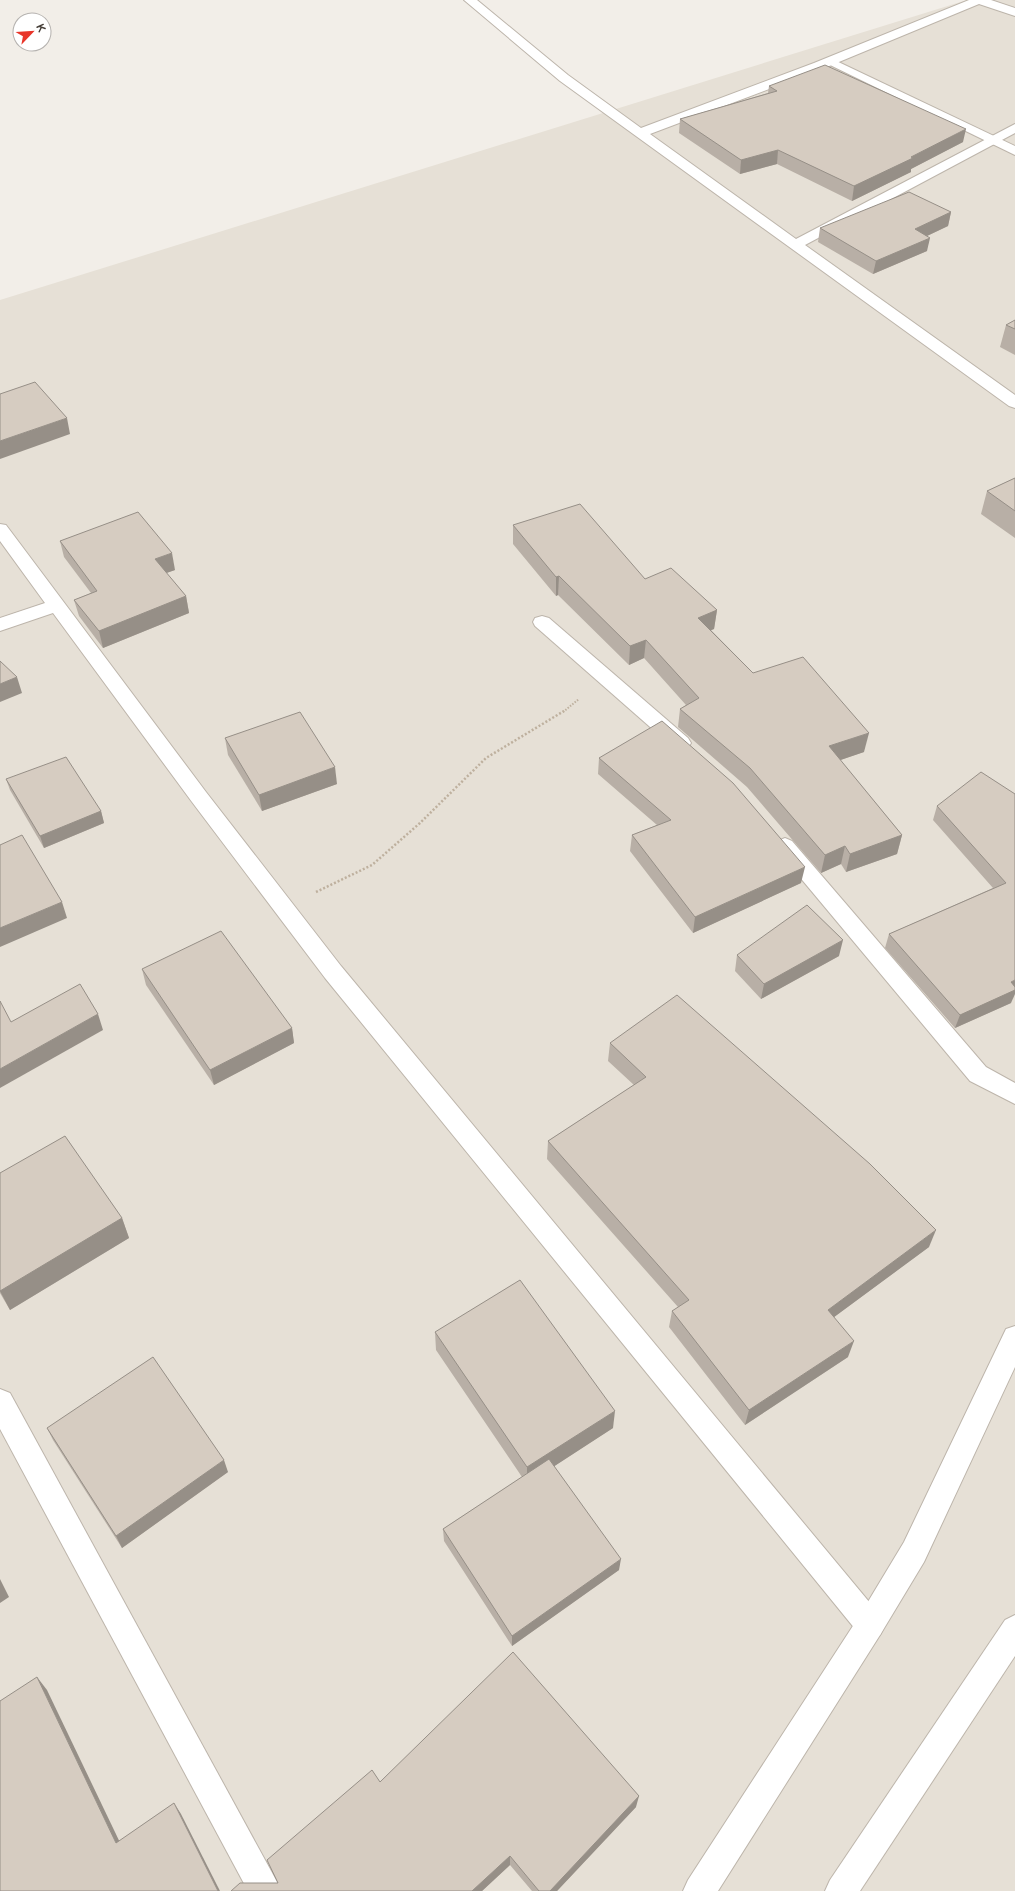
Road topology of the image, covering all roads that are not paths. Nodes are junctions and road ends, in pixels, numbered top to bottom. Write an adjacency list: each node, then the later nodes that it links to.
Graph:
1 (470, 0): 6 (street)
2 (979, 0): 3 (street); 4 (street)
3 (1015, 12)
4 (830, 61): 6 (street); 7 (lane)
5 (1015, 128): 7 (street)
6 (639, 133): 9 (street)
7 (991, 141): 8 (lane); 9 (street)
8 (1015, 151)
9 (796, 245): 10 (street)
10 (1015, 403)
11 (0, 529): 12 (street)
12 (57, 605): 14 (street); 20 (street)
13 (542, 622): 15 (street)
14 (0, 625)
15 (698, 758)
16 (770, 829): 17 (street)
17 (1015, 1094)
18 (1015, 1338): 20 (street)
19 (0, 1402): 22 (street)
20 (870, 1624): 23 (street)
21 (1015, 1630): 24 (street)
22 (266, 1891)
23 (699, 1891)
24 (841, 1891)

